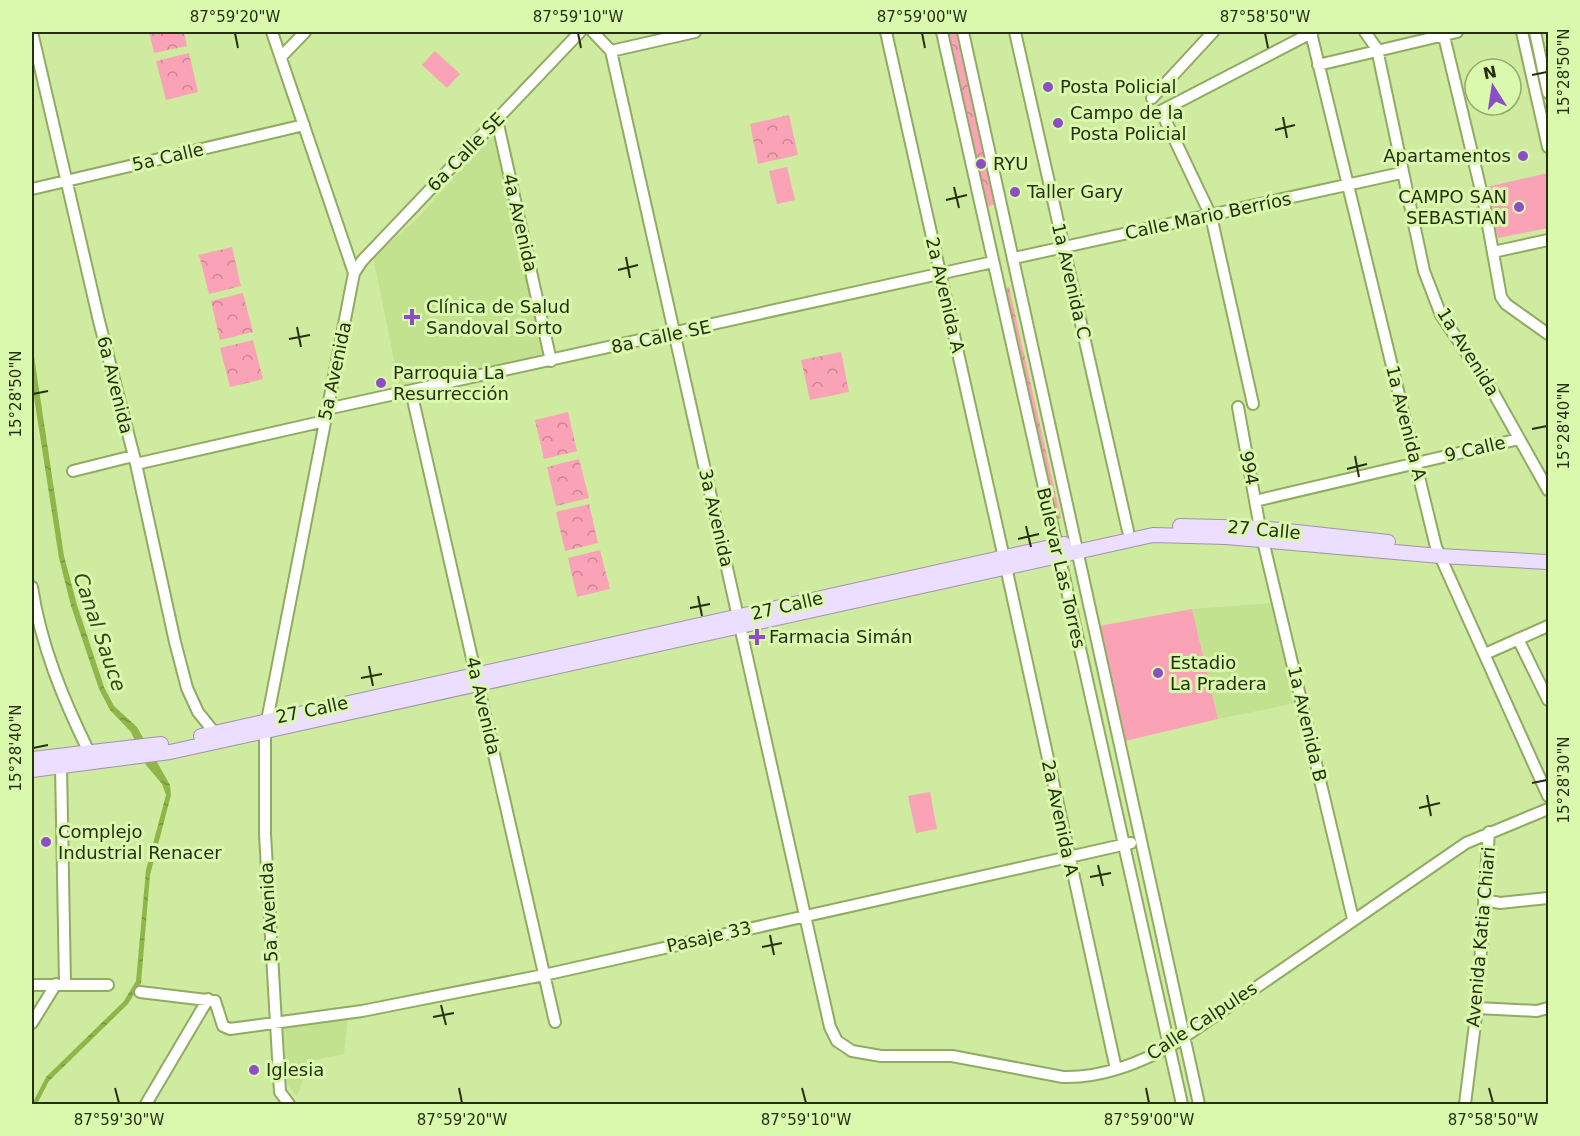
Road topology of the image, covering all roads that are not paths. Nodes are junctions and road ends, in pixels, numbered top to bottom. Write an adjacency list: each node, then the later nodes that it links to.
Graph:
1 (32, 32): 27 (street, 6a Avenida)
2 (272, 32): 19 (street, 5a Avenida)
3 (305, 32): 19 (street)
4 (580, 32): 23 (street, 6a Calle SE)
5 (593, 32): 18 (street)
6 (695, 32): 18 (street)
7 (886, 32): 37 (street, 2a Avenida A)
8 (942, 32): 35 (street, Bulevar Las Torres)
9 (963, 32): 34 (street, Bulevar Las Torres)
10 (1015, 32): 32 (street, 1a Avenida C)
11 (1213, 32): 22 (street)
12 (1312, 32): 20 (street, 1a Avenida A); 30 (street)
13 (1365, 32): 17 (street, 1a Avenida)
14 (1448, 32): 17 (street); 33 (street)
15 (1522, 32): 25 (street)
16 (1535, 32): 21 (street)
17 (1377, 49): 20 (street); 26 (street, 1a Avenida)
18 (611, 51): 38 (street, 3a Avenida)
19 (281, 57): 24 (street, 5a Avenida)
20 (1318, 65): 28 (street, 1a Avenida A)
21 (1548, 93)
22 (1152, 98)
23 (497, 120): 36 (street, 6a Calle SE); 40 (street, 4a Avenida)
24 (304, 125): 27 (street, 5a Calle); 36 (street, 5a Avenida)
25 (1548, 147)
26 (1401, 173): 28 (street, Calle Mario Berríos); 46 (street, 1a Avenida)
27 (67, 181): 29 (street, 5a Calle); 47 (street, 6a Avenida)
28 (1348, 185): 30 (street, Calle Mario Berríos); 48 (street, 1a Avenida A)
29 (32, 189)
30 (1211, 216): 32 (street, Calle Mario Berríos); 42 (street)
31 (1548, 240): 33 (street)
32 (1064, 247): 34 (street, Calle Mario Berríos); 52 (street, 1a Avenida C)
33 (1493, 252): 39 (street)
34 (1014, 258): 54 (street, Bulevar Las Torres)
35 (993, 262): 37 (street, 8a Calle SE); 55 (street, Bulevar Las Torres)
36 (354, 273): 44 (street, 5a Avenida)
37 (941, 275): 38 (street, 8a Calle SE); 59 (street, 2a Avenida A)
38 (675, 334): 40 (street, 8a Calle SE); 61 (street, 3a Avenida)
39 (1548, 334)
40 (551, 361): 41 (street, 8a Calle SE)
41 (411, 391): 44 (street, 8a Calle SE); 65 (street, 4a Avenida)
42 (1253, 404)
43 (1238, 407): 51 (street, 994)
44 (327, 409): 45 (street, 5a Avenida)
45 (325, 421): 47 (street); 67 (street, 5a Avenida)
46 (1519, 439): 48 (street, 9 Calle); 50 (street, 1a Avenida)
47 (134, 460): 49 (street); 68 (street, 6a Avenida)
48 (1415, 463): 51 (street, 9 Calle); 56 (street, 1a Avenida A)
49 (74, 471)
50 (1548, 490)
51 (1255, 501): 53 (street, 994)
52 (1128, 531): 53 (main road, 27 Calle); 54 (main road, 27 Calle)
53 (1262, 534): 54 (main road, 27 Calle); 56 (main road, 27 Calle); 84 (street, 1a Avenida B)
54 (1074, 542): 55 (main road, 27 Calle); 78 (street, Bulevar Las Torres)
55 (1057, 551): 59 (main road, 27 Calle); 79 (street, Bulevar Las Torres)
56 (1438, 551): 57 (main road, 27 Calle); 58 (main road); 64 (street, 1a Avenida A)
57 (1548, 556)
58 (1548, 562)
59 (1005, 563): 61 (main road, 27 Calle); 80 (street, 2a Avenida A)
60 (32, 587): 70 (street)
61 (740, 622): 65 (main road, 27 Calle); 83 (street, 3a Avenida)
62 (1548, 626): 63 (street)
63 (1518, 639): 64 (street); 66 (street)
64 (1485, 654): 75 (street, 1a Avenida A)
65 (477, 680): 67 (main road, 27 Calle); 85 (street, 4a Avenida)
66 (1548, 700)
67 (266, 725): 68 (main road, 27 Calle); 69 (main road, 27 Calle); 96 (street, 5a Avenida)
68 (214, 732): 69 (main road, 27 Calle)
69 (167, 748): 71 (main road, 27 Calle)
70 (89, 752): 71 (main road, 27 Calle); 72 (main road, 27 Calle)
71 (124, 753): 73 (main road, 27 Calle)
72 (32, 759)
73 (61, 766): 74 (main road, 27 Calle); 86 (street)
74 (32, 770)
75 (1548, 796)
76 (1548, 809): 77 (street, Avenida Katia Chiari)
77 (1489, 832): 82 (street, Avenida Katia Chiari); 84 (street, Calle Calpules)
78 (1141, 841): 79 (street, Pasaje 33); 97 (street, Bulevar Las Torres)
79 (1125, 844): 80 (street, Pasaje 33); 98 (street, Bulevar Las Torres)
80 (1069, 856): 83 (street, Pasaje 33); 99 (street, 2a Avenida A)
81 (1548, 898): 82 (street)
82 (1484, 900): 91 (street, Avenida Katia Chiari)
83 (806, 915): 85 (street, Pasaje 33); 93 (street, 3a Avenida)
84 (1353, 919): 97 (street, Calle Calpules)
85 (544, 975): 94 (street, 4a Avenida); 96 (street, Pasaje 33)
86 (61, 984): 87 (street); 88 (street); 95 (street)
87 (32, 985)
88 (108, 985)
89 (140, 992): 90 (street)
90 (208, 999): 96 (street, Pasaje 33); 100 (street)
91 (1477, 1008): 92 (street); 104 (street, Avenida Katia Chiari)
92 (1548, 1008)
93 (827, 1012): 99 (street, Calle Calpules)
94 (555, 1022)
95 (32, 1023)
96 (276, 1024): 101 (street, 5a Avenida)
97 (1184, 1035): 98 (street, Calle Calpules); 103 (street, Bulevar Las Torres)
98 (1168, 1047): 99 (street, Calle Calpules); 102 (street, Bulevar Las Torres)
99 (1116, 1069)
100 (148, 1104)
101 (289, 1104)
102 (1182, 1104)
103 (1199, 1104)
104 (1465, 1104)

